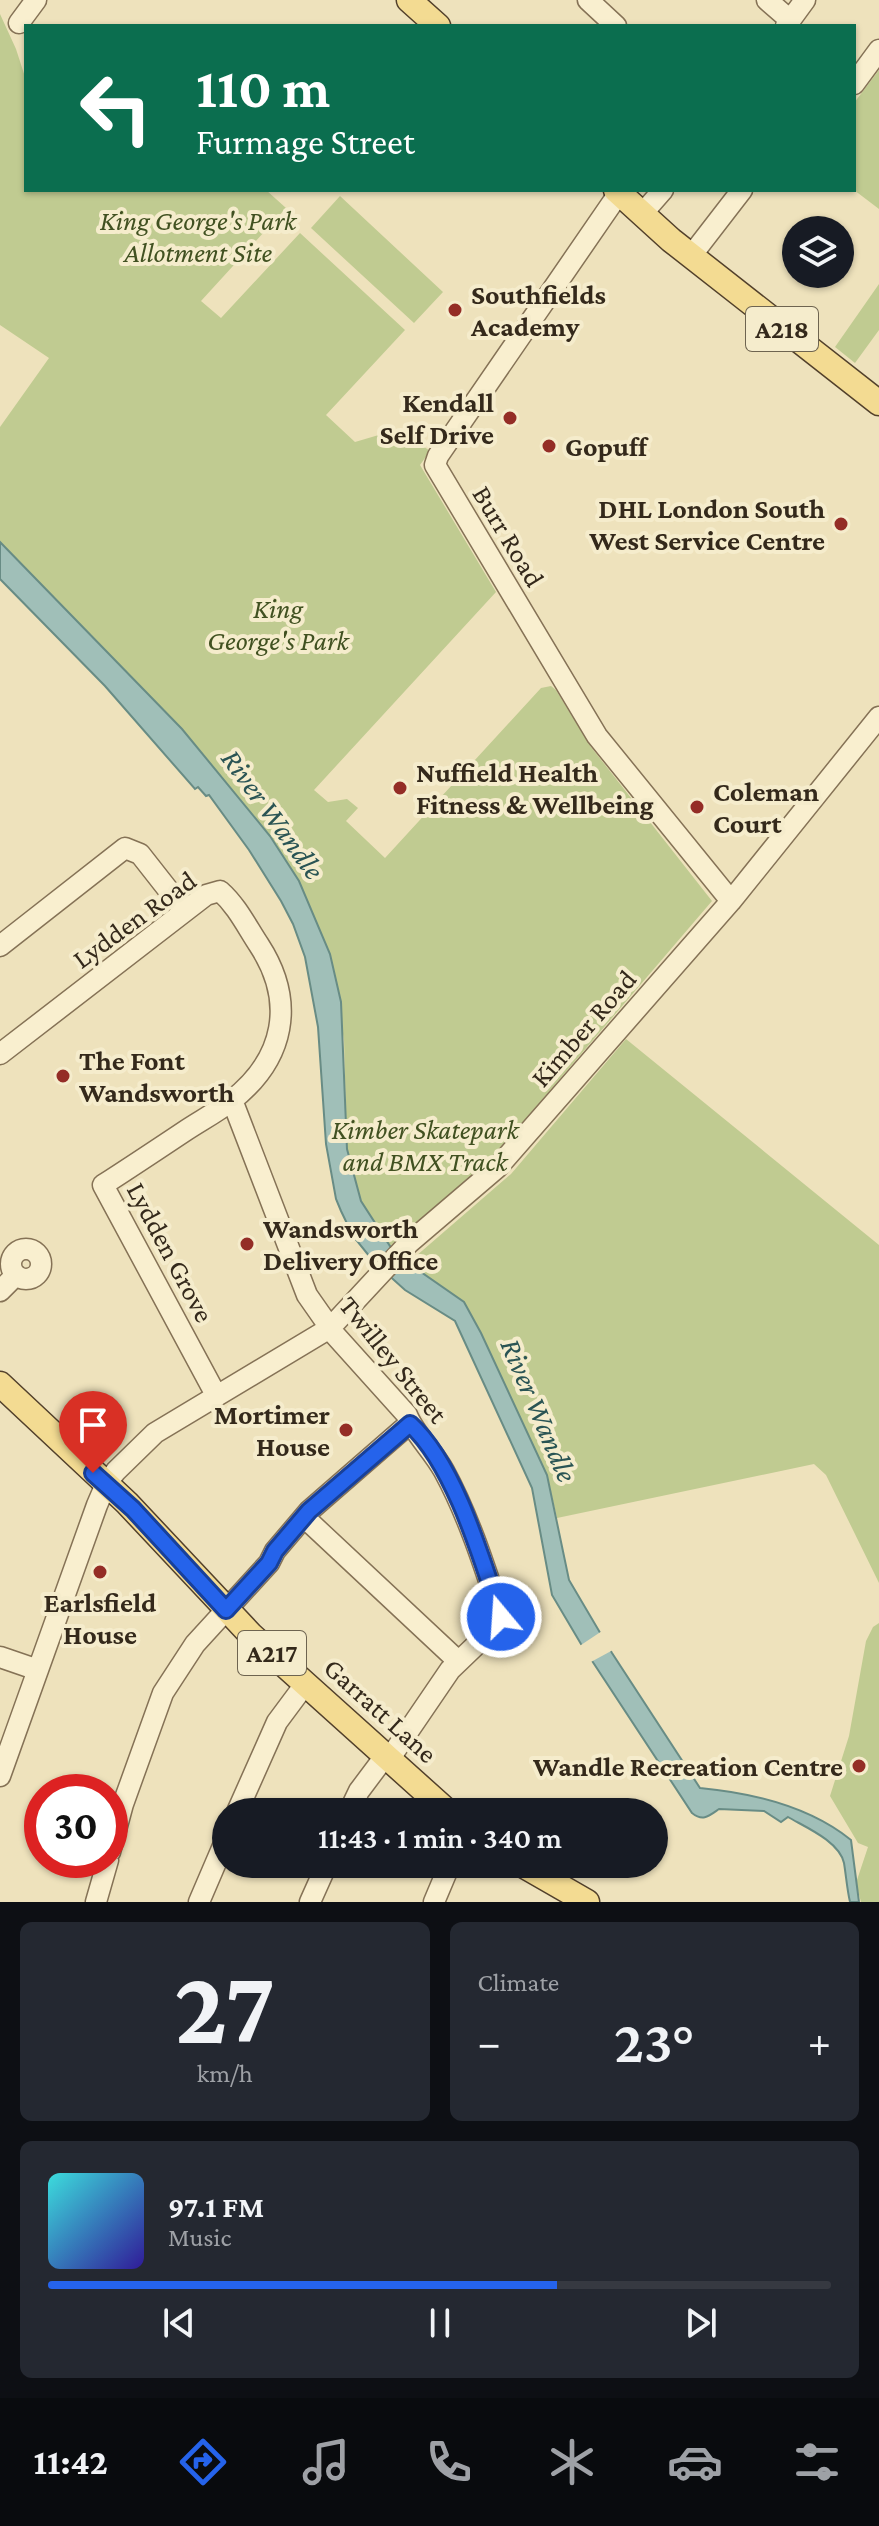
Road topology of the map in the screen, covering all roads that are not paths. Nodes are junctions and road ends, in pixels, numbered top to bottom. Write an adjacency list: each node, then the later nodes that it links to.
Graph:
1 (409, 0): 8 (main road)
2 (588, 0): 9 (street)
3 (767, 0): 7 (street)
4 (805, 0): 7 (street)
5 (41, 5): 6 (street)
6 (19, 23)
7 (788, 23)
8 (436, 24)
9 (614, 24)
10 (879, 50): 11 (street)
11 (856, 81)
12 (617, 192): 20 (street, Burr Road)
13 (619, 192): 16 (main road, A218)
14 (661, 192): 16 (street)
15 (740, 192): 17 (street)
16 (642, 214): 17 (main road, A218)
17 (691, 256): 18 (main road, A218)
18 (879, 403)
19 (879, 717): 20 (street, Kimber Road)
20 (731, 901): 28 (street, Kimber Road)
21 (184, 910): 22 (street); 23 (street, Lydden Road); 24 (street, Lydden Road)
22 (0, 946)
23 (281, 1023): 25 (street, Lydden Grove)
24 (0, 1054)
25 (232, 1100): 28 (street, Twilley Street); 30 (street, Lydden Grove)
26 (16, 1275): 27 (street)
27 (0, 1291)
28 (330, 1328): 30 (street, Kimber Road); 31 (street, Twilley Street)
29 (0, 1384): 32 (main road, Garratt Lane / A217)
30 (216, 1395): 32 (street, Kimber Road)
31 (409, 1424): 33 (street); 36 (street, Twilley Street)
32 (106, 1484): 34 (main road, Garratt Lane / A217); 37 (street)
33 (304, 1517): 34 (street); 36 (street)
34 (226, 1610): 38 (main road, Garratt Lane / A217); 42 (street)
35 (0, 1657): 37 (street)
36 (458, 1661): 40 (street, Twilley Street)
37 (38, 1670): 39 (street)
38 (306, 1683): 40 (main road, Garratt Lane / A217); 43 (street)
39 (6, 1743): 41 (street)
40 (388, 1757): 44 (street, Twilley Street); 45 (main road, Garratt Lane / A217)
41 (0, 1776)
42 (128, 1790)
43 (243, 1798)
44 (356, 1798)
45 (433, 1798)
46 (212, 1872): 52 (street)
47 (103, 1878): 51 (street)
48 (321, 1878): 53 (street)
49 (444, 1878): 54 (street)
50 (545, 1878): 55 (main road)
51 (96, 1902)
52 (199, 1902)
53 (310, 1902)
54 (434, 1902)
55 (587, 1902)

